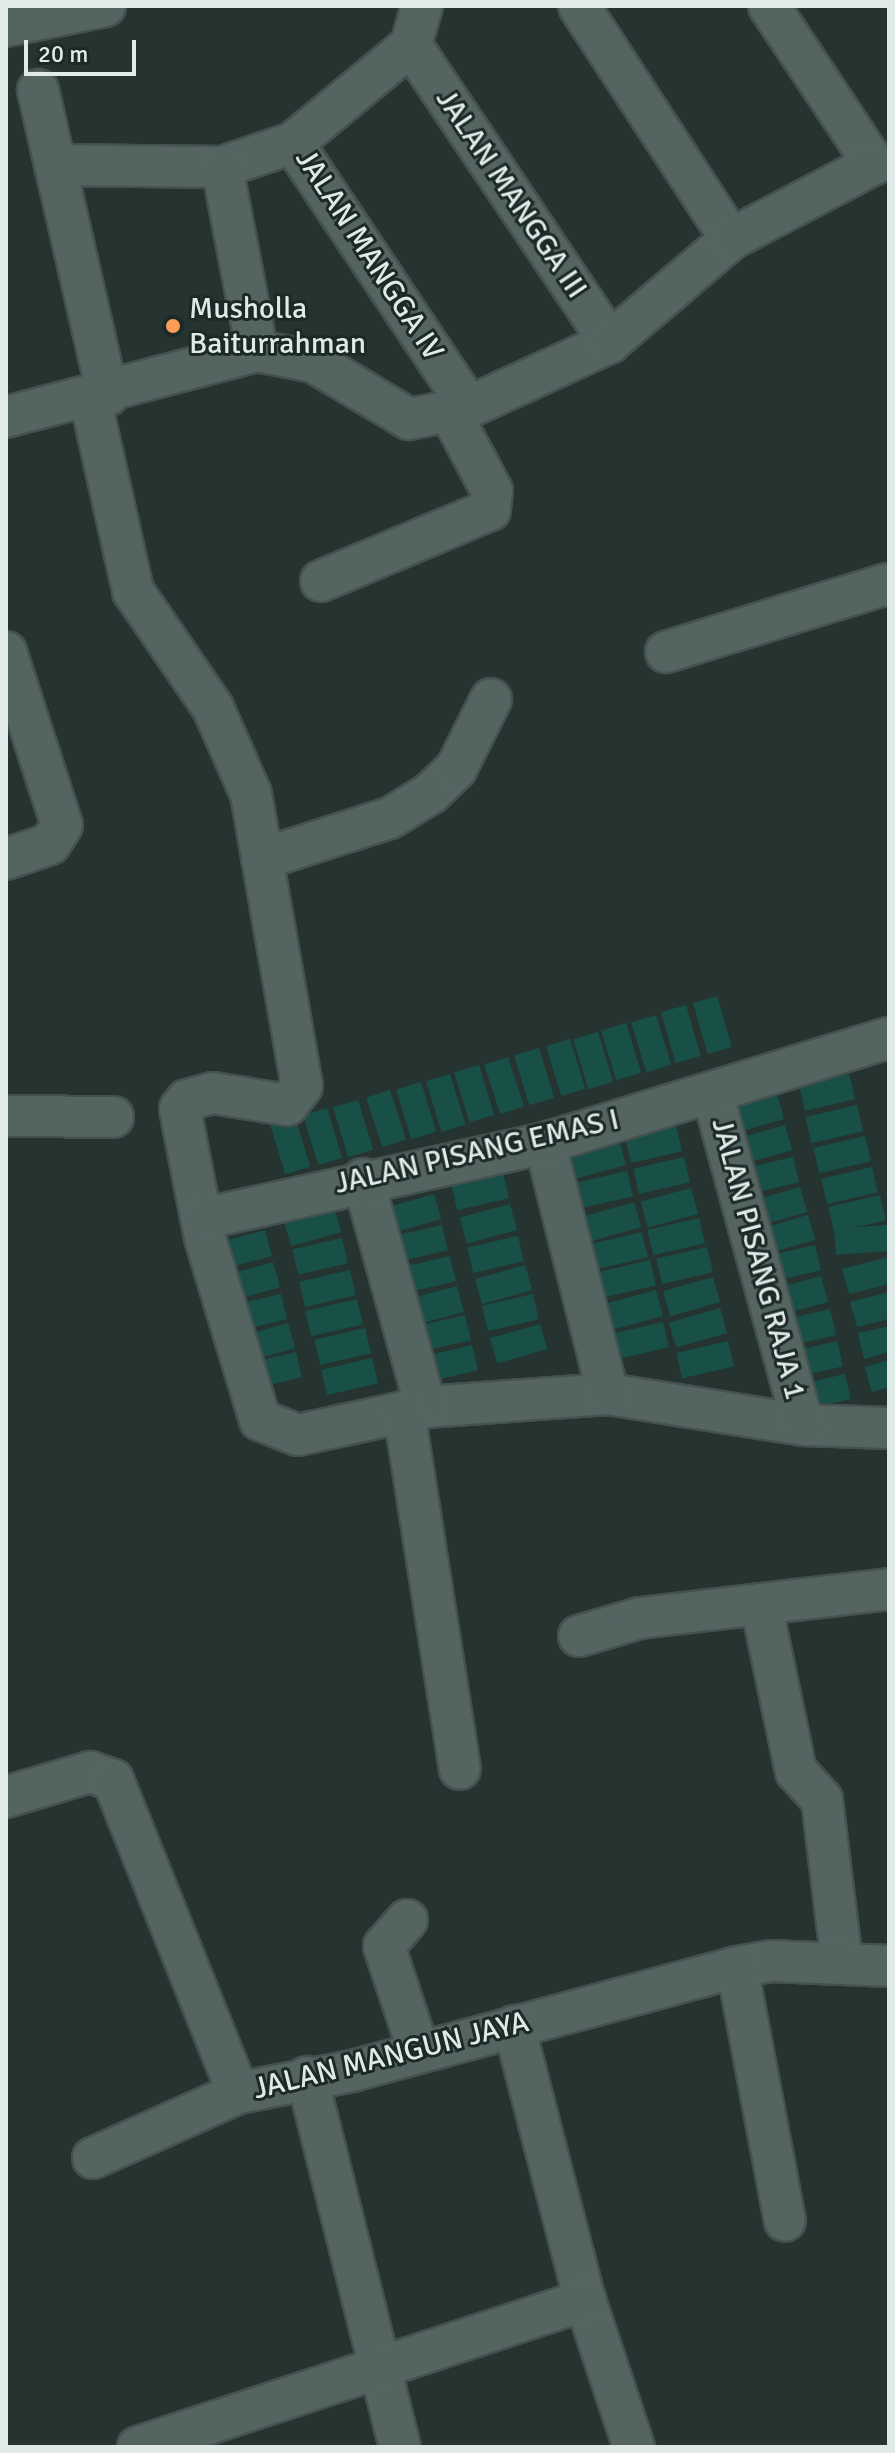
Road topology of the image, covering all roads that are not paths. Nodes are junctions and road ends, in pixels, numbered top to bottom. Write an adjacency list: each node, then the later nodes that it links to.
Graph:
1 (105, 6): 5 (street)
2 (422, 6): 6 (street)
3 (579, 6): 12 (street)
4 (769, 6): 10 (street)
5 (6, 26)
6 (411, 45): 8 (street, JALAN MANGGA IV); 13 (street, JALAN MANGGA III)
7 (38, 90): 9 (street)
8 (293, 143): 11 (street); 16 (street, JALAN MANGGA IV)
9 (55, 165): 11 (street); 15 (street)
10 (882, 166): 12 (street)
11 (222, 167): 14 (street)
12 (731, 239): 13 (street)
13 (610, 342): 16 (street)
14 (257, 351): 15 (street); 16 (street)
15 (99, 396): 17 (street); 24 (street)
16 (459, 410): 18 (street, JALAN MANGGA IV)
17 (6, 417)
18 (321, 581)
19 (888, 586): 20 (street)
20 (666, 652)
21 (8, 667): 23 (street)
22 (491, 699): 24 (street)
23 (6, 859)
24 (262, 859): 31 (street)
25 (886, 1050): 26 (street, JALAN PISANG EMAS I)
26 (712, 1092): 29 (street, JALAN PISANG EMAS I); 34 (street, JALAN PISANG RAJA 1)
27 (6, 1116): 28 (street)
28 (113, 1117)
29 (545, 1143): 30 (street, JALAN PISANG EMAS I); 32 (street)
30 (363, 1179): 31 (street, JALAN PISANG EMAS I); 33 (street)
31 (202, 1219): 33 (street)
32 (608, 1394): 33 (street); 34 (street)
33 (415, 1410): 39 (street)
34 (803, 1425): 35 (street)
35 (889, 1428)
36 (889, 1589): 37 (street)
37 (761, 1604): 38 (street); 42 (street)
38 (579, 1636)
39 (460, 1769)
40 (6, 1797): 48 (street, JALAN MANGUN JAYA)
41 (407, 1920): 46 (street)
42 (842, 1962): 43 (street, JALAN MANGUN JAYA); 44 (street, JALAN MANGUN JAYA)
43 (889, 1966)
44 (737, 1967): 45 (street, JALAN MANGUN JAYA); 50 (street)
45 (514, 2026): 46 (street, JALAN MANGUN JAYA); 51 (street)
46 (419, 2052): 47 (street, JALAN MANGUN JAYA)
47 (307, 2077): 48 (street, JALAN MANGUN JAYA); 52 (street)
48 (238, 2093): 49 (street)
49 (93, 2158)
50 (785, 2221)
51 (585, 2300): 52 (street); 55 (street)
52 (382, 2365): 53 (street); 54 (street)
53 (138, 2447)
54 (400, 2447)
55 (634, 2447)

